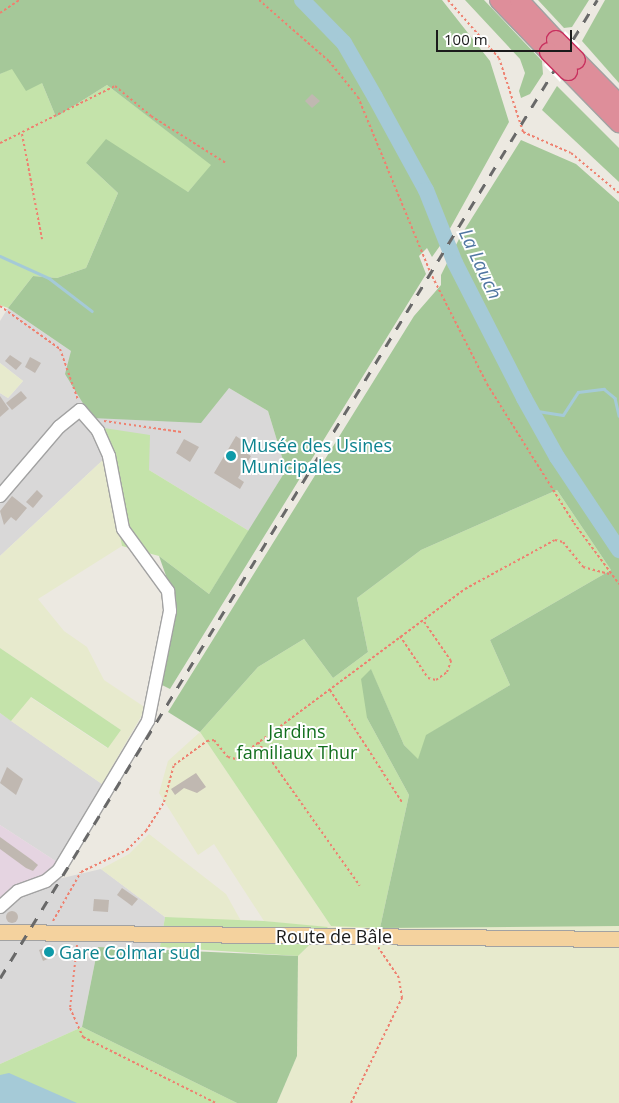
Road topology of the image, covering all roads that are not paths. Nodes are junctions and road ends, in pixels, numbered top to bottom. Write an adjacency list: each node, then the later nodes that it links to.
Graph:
1 (499, 0): 3 (highway)
2 (518, 0): 3 (highway)
3 (553, 46): 4 (highway, bridge)
4 (572, 65): 5 (highway); 6 (highway)
5 (619, 104)
6 (619, 124)
7 (0, 496): 8 (street)
8 (0, 907)
9 (0, 932): 10 (main road, Route de Bâle)
10 (619, 939)

